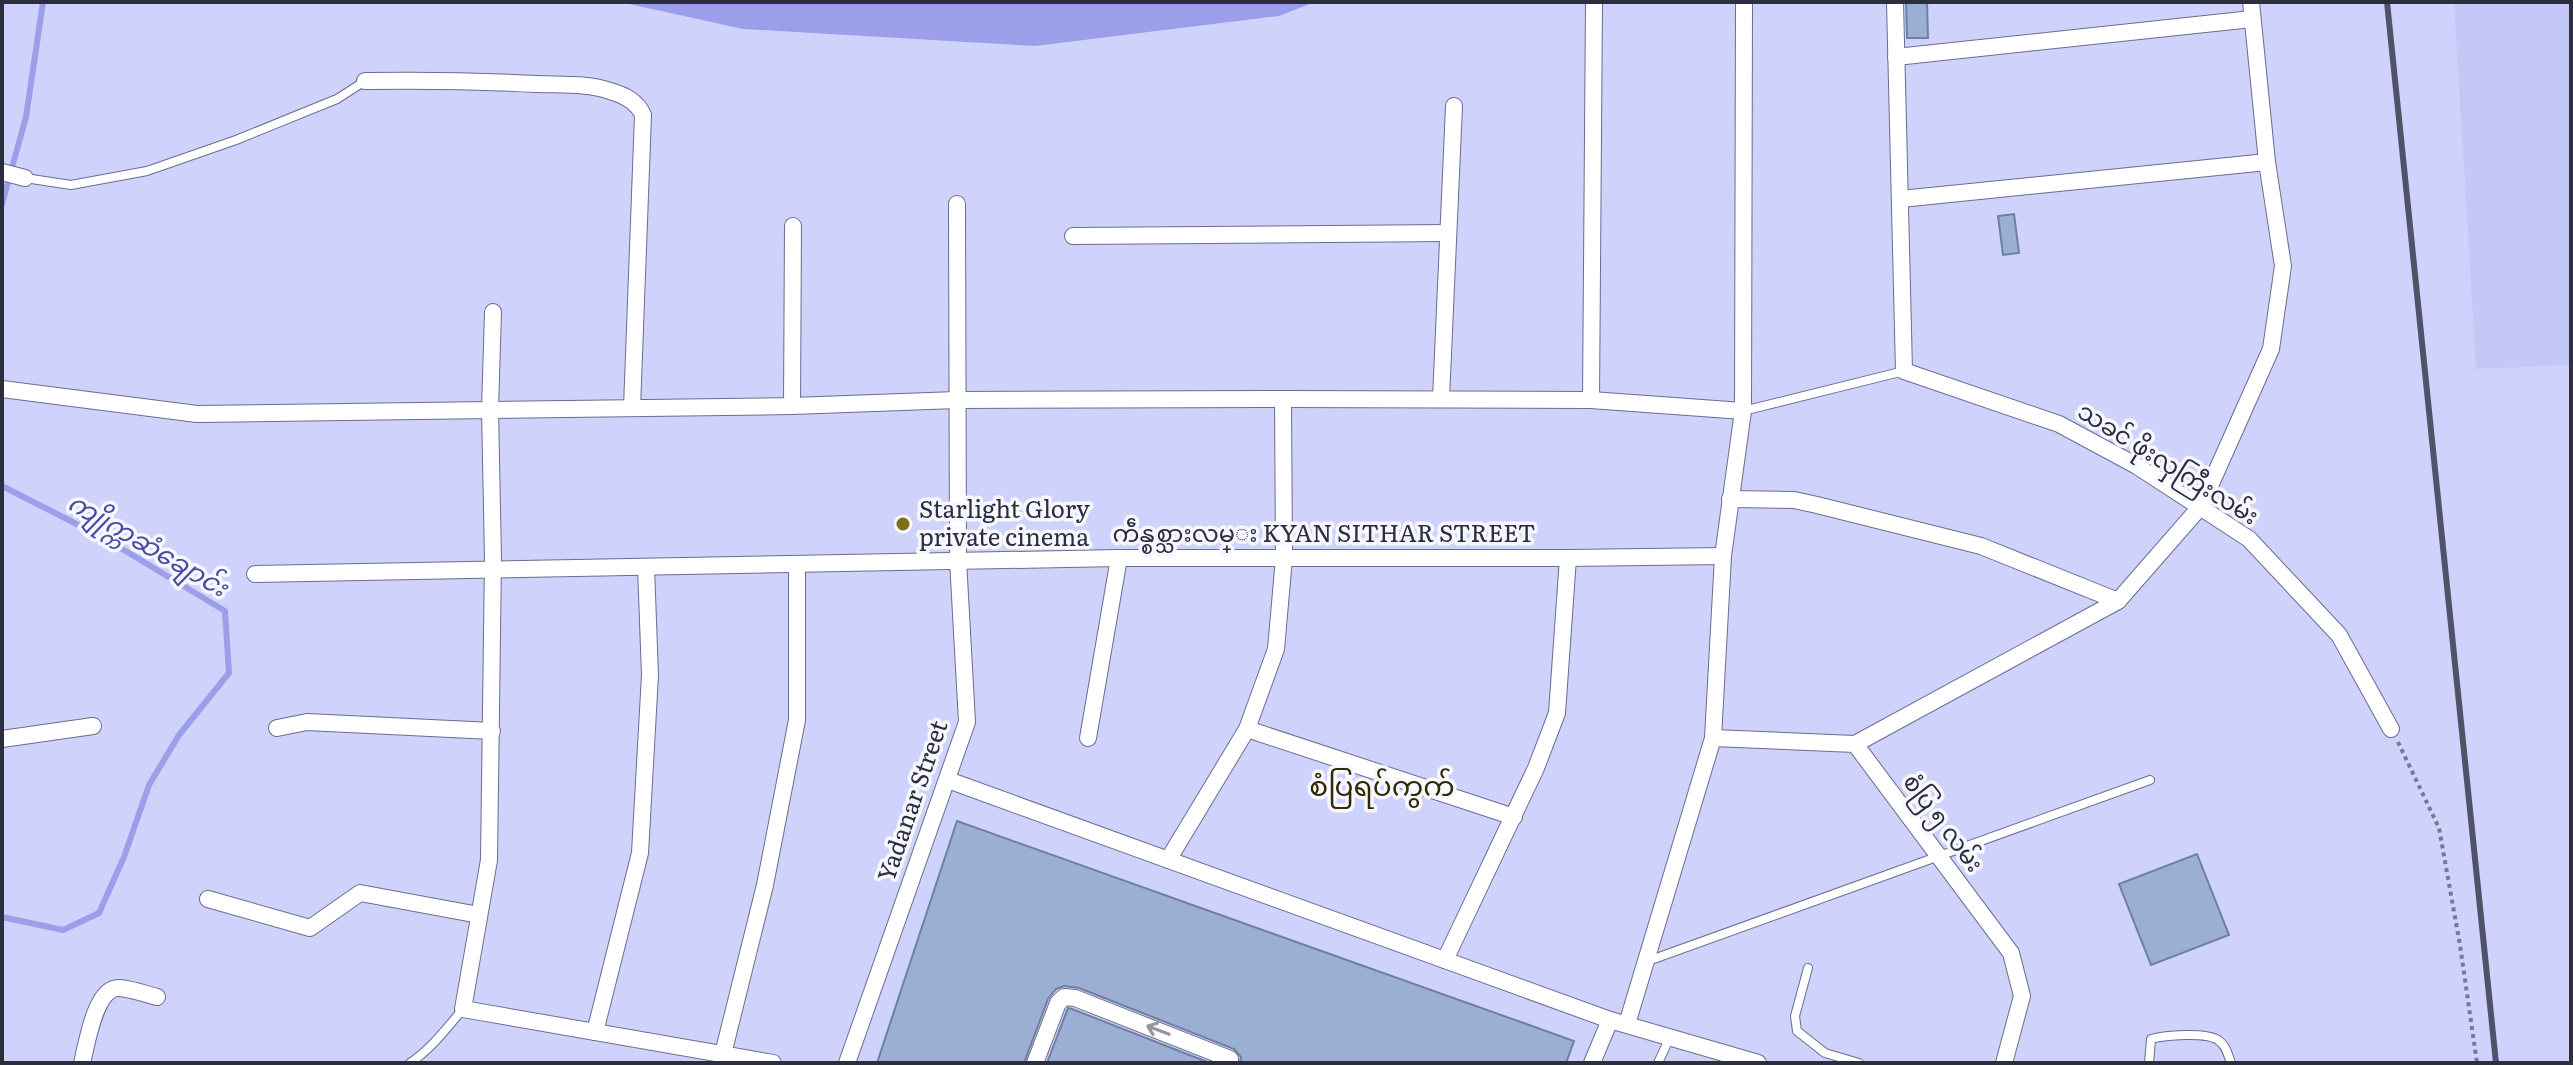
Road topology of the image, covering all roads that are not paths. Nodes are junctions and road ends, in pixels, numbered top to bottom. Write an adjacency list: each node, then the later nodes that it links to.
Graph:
1 (1594, 2): 22 (street)
2 (1744, 2): 26 (street)
3 (1895, 2): 5 (street)
4 (2252, 10): 5 (street); 8 (street)
5 (1896, 57): 11 (street)
6 (365, 81): 10 (lane); 24 (street)
7 (1454, 106): 14 (street)
8 (2267, 162): 11 (street); 28 (street)
9 (2, 172): 10 (street)
10 (25, 178)
11 (1901, 199): 17 (street)
12 (957, 204): 21 (street, Yadanar Street)
13 (793, 226): 23 (street)
14 (1448, 233): 15 (street); 20 (street)
15 (1073, 236)
16 (493, 312): 25 (street)
17 (1904, 371): 26 (lane); 28 (street, သခင် ဖိုးလှကြီးလမ်း)
18 (3, 389): 25 (street)
19 (1283, 399): 20 (street); 21 (street); 31 (street)
20 (1441, 399): 22 (street)
21 (957, 400): 23 (street); 33 (street, Yadanar Street)
22 (1591, 400): 26 (street)
23 (792, 406): 24 (street)
24 (632, 408): 25 (street)
25 (490, 409): 36 (street)
26 (1743, 411): 27 (street)
27 (1730, 499): 29 (street); 38 (street)
28 (2201, 506): 38 (street); 42 (street, သခင် ဖိုးလှကြီးလမ်း)
29 (1723, 556): 32 (street, ကဵန္စစ္သားလမ္း KYAN SITHAR STREET); 45 (street)
30 (1119, 558): 31 (street, ကဵန္စစ္သားလမ္း KYAN SITHAR STREET); 33 (street, ကဵန္စစ္သားလမ္း KYAN SITHAR STREET); 44 (street)
31 (1284, 558): 32 (street, ကဵန္စစ္သားလမ္း KYAN SITHAR STREET); 41 (street)
32 (1568, 558): 50 (street)
33 (958, 560): 34 (street, ကဵန္စစ္သားလမ္း KYAN SITHAR STREET); 48 (street, Yadanar Street)
34 (797, 565): 35 (street, ကဵန္စစ္သားလမ္း KYAN SITHAR STREET); 64 (street)
35 (646, 567): 36 (street, ကဵန္စစ္သားလမ္း KYAN SITHAR STREET); 62 (street)
36 (493, 570): 37 (street, ကဵန္စစ္သားလမ္း KYAN SITHAR STREET); 43 (street)
37 (255, 574)
38 (2118, 601): 47 (street)
39 (93, 726): 46 (street)
40 (277, 728): 43 (street)
41 (1247, 729): 50 (street); 52 (street)
42 (2391, 729)
43 (492, 731): 54 (street)
44 (1088, 738)
45 (1713, 738): 47 (street); 56 (street)
46 (2, 739)
47 (1855, 744): 51 (street, စံပြ ၅ လမ်း)
48 (948, 780): 52 (street); 70 (street, Yadanar Street)
49 (2150, 780): 51 (lane)
50 (1514, 817): 55 (street)
51 (1938, 858): 56 (lane); 76 (street, စံပြ ၅ လမ်း)
52 (1168, 860): 55 (street)
53 (208, 899): 54 (street)
54 (479, 915): 59 (street)
55 (1445, 960): 60 (street)
56 (1648, 961): 61 (street)
57 (1808, 968): 75 (lane)
58 (157, 997): 67 (street)
59 (463, 1009): 62 (street); 68 (lane)
60 (1610, 1020): 61 (street); 72 (street)
61 (1627, 1024): 63 (street)
62 (595, 1032): 64 (street)
63 (1670, 1037): 66 (street); 73 (lane)
64 (723, 1054): 69 (street)
65 (1230, 1059): 71 (street, one-way to 71)
66 (1732, 1060): 74 (street)
67 (82, 1063)
68 (410, 1063)
69 (773, 1063)
70 (847, 1063)
71 (1035, 1063)
72 (1592, 1063)
73 (1658, 1063)
74 (1758, 1063)
75 (1859, 1063)
76 (2004, 1063)
77 (2149, 1063): 78 (lane)
78 (2231, 1063)

